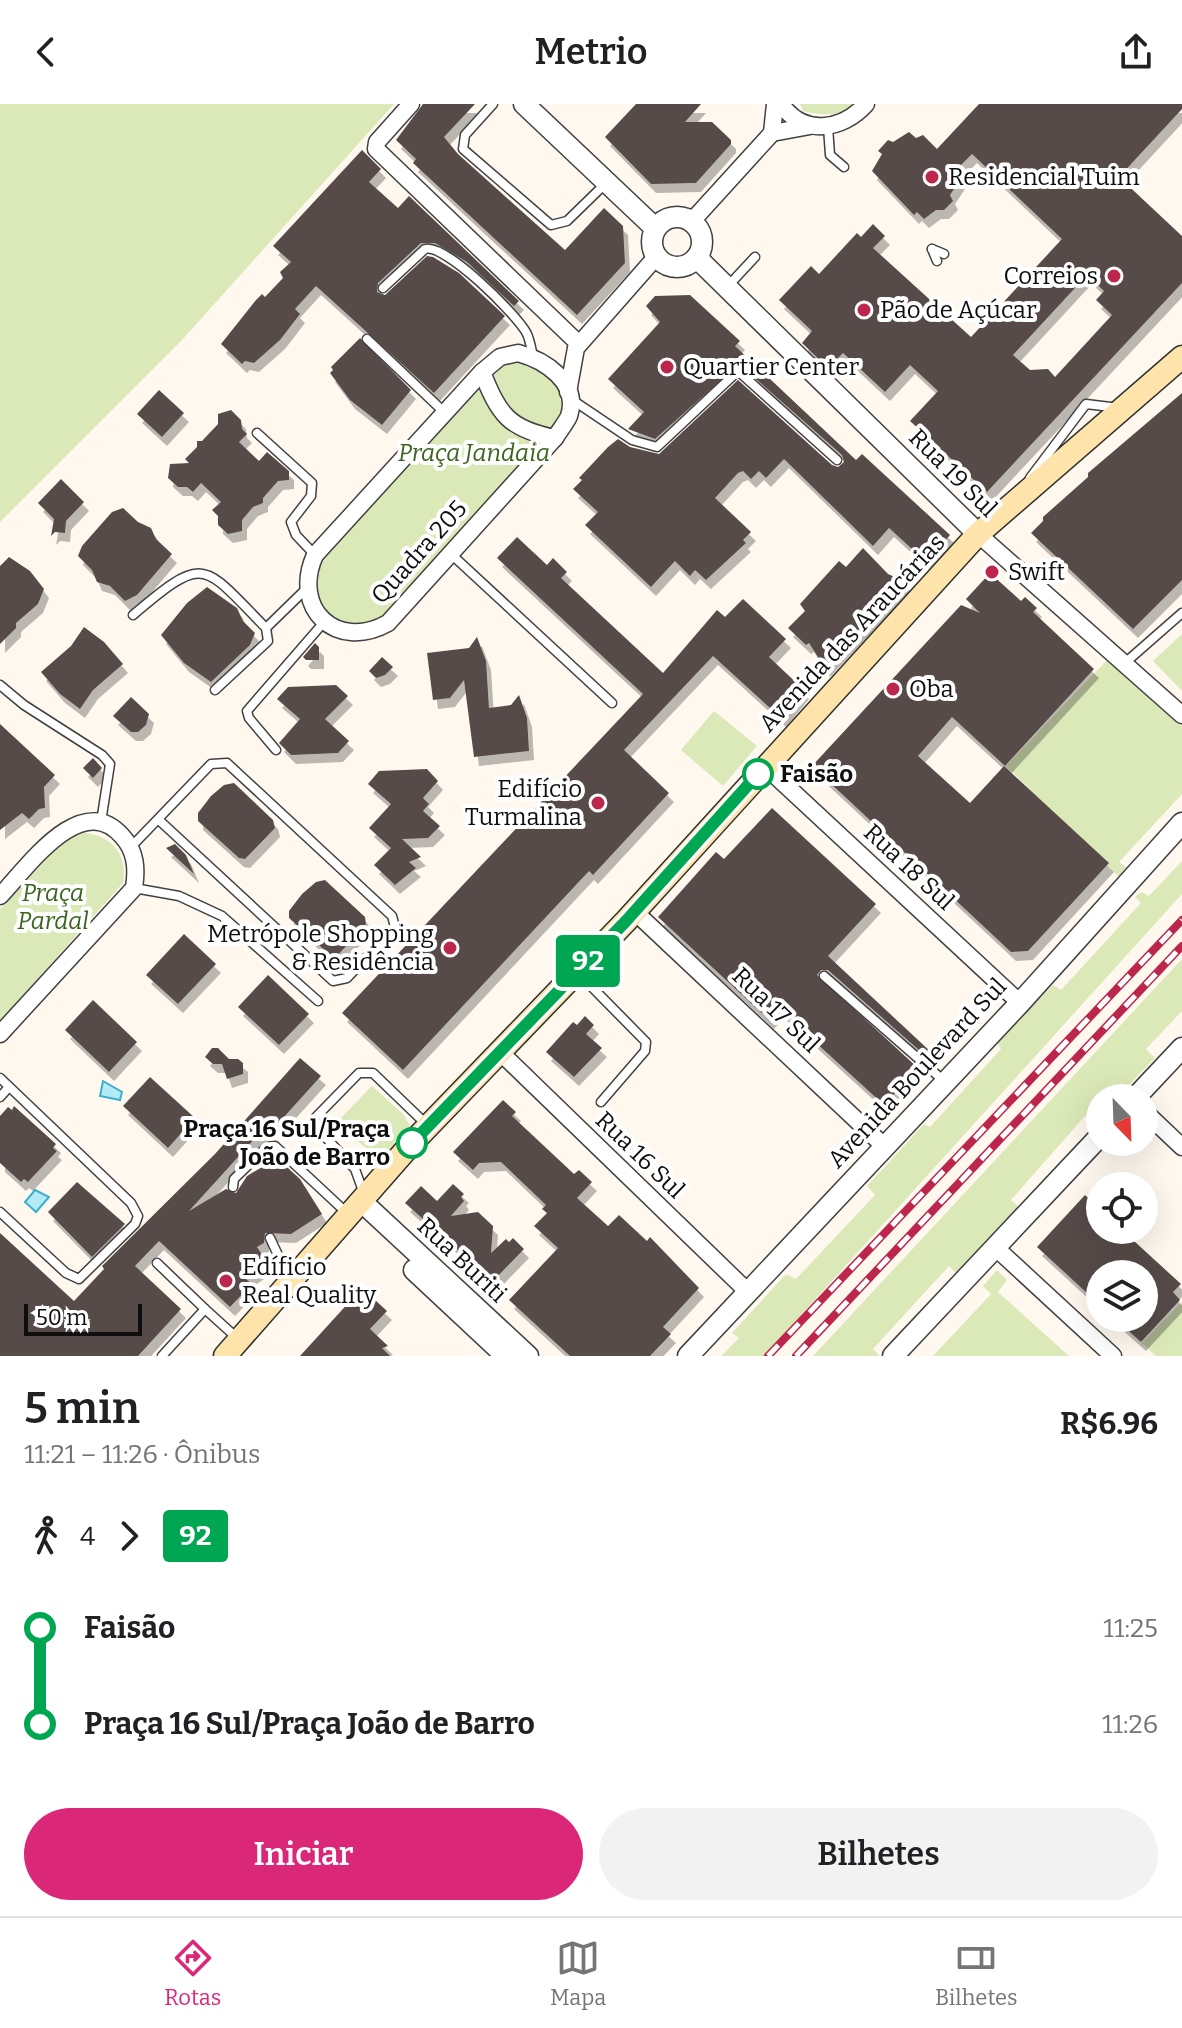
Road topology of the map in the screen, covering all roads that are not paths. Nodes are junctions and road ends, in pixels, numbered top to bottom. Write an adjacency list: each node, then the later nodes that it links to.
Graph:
1 (411, 104): 21 (street)
2 (493, 104): 10 (lane)
3 (524, 104): 10 (street)
4 (778, 104): 6 (street); 8 (street)
5 (862, 106): 7 (street)
6 (810, 126): 7 (street); 8 (street)
7 (828, 127): 9 (lane)
8 (772, 133): 11 (street)
9 (844, 167)
10 (607, 182): 12 (street)
11 (692, 221): 12 (street); 16 (street)
12 (655, 228): 14 (street)
13 (944, 254): 17 (lane)
14 (656, 257): 16 (street); 21 (street)
15 (755, 257): 18 (lane)
16 (697, 258): 18 (street, Rua 19 Sul)
17 (937, 261)
18 (727, 286): 30 (street, Rua 19 Sul)
19 (383, 288): 23 (lane)
20 (367, 339): 26 (lane)
21 (578, 346): 23 (street); 25 (street, Quadra 205)
22 (1182, 357): 30 (main road, Avenida das Araucárias)
23 (536, 359): 24 (street); 25 (street)
24 (482, 372): 26 (street); 28 (street)
25 (569, 396): 28 (street, Quadra 205); 29 (lane)
26 (444, 412): 32 (street)
27 (257, 433): 32 (lane)
28 (555, 438): 31 (street, Quadra 205)
29 (837, 460)
30 (978, 534): 38 (street, Rua 19 Sul); 44 (main road, Avenida das Araucárias)
31 (450, 554): 36 (street, Quadra 205); 41 (lane)
32 (315, 555): 33 (street)
33 (305, 590): 36 (street); 37 (lane)
34 (1182, 613): 38 (lane)
35 (133, 615): 37 (lane)
36 (325, 621): 43 (lane)
37 (266, 628): 40 (lane)
38 (1126, 662): 42 (street, Rua 19 Sul)
39 (0, 685): 46 (lane)
40 (215, 690)
41 (612, 703)
42 (1182, 715)
43 (276, 750)
44 (765, 766): 51 (main road, Avenida das Araucárias); 55 (street, Rua 18 Sul)
45 (160, 821): 45 (lane); 48 (lane)
46 (101, 822): 48 (street); 50 (street)
47 (1182, 823): 55 (street, Avenida Boulevard Sul)
48 (131, 847): 49 (street)
49 (134, 888): 54 (lane); 56 (street)
50 (0, 896)
51 (634, 911): 52 (main road, Avenida das Araucárias); 67 (street, Rua 17 Sul)
52 (577, 972): 58 (main road, Avenida das Araucárias); 64 (lane)
53 (824, 976): 60 (lane)
54 (318, 1001)
55 (1020, 1003): 60 (street, Avenida Boulevard Sul)
56 (0, 1034)
57 (1182, 1048): 61 (street)
58 (500, 1052): 66 (main road, Avenida das Araucárias); 77 (street, Rua 16 Sul)
59 (0, 1078): 62 (lane)
60 (945, 1082): 67 (street, Avenida Boulevard Sul)
61 (1148, 1084)
62 (9, 1087): 63 (lane); 72 (lane)
63 (0, 1097)
64 (601, 1102)
65 (1158, 1124): 68 (street)
66 (428, 1126): 71 (main road, Avenida das Araucárias); 71 (lane)
67 (884, 1146): 77 (street, Avenida Boulevard Sul)
68 (1182, 1147)
69 (1086, 1151): 74 (street)
70 (233, 1187): 71 (lane)
71 (357, 1207): 76 (main road, Avenida das Araucárias); 81 (street, Rua Buriti); 82 (street, Rua Buriti)
72 (0, 1212)
73 (270, 1238): 76 (lane)
74 (996, 1248): 84 (street); 85 (street)
75 (157, 1263): 78 (lane)
76 (284, 1292): 79 (main road, Avenida das Araucárias)
77 (748, 1292): 83 (street, Avenida Boulevard Sul)
78 (205, 1309): 79 (lane); 80 (lane)
79 (232, 1348)
80 (162, 1356)
81 (506, 1356)
82 (528, 1356)
83 (688, 1356)
84 (893, 1356)
85 (1113, 1356)

